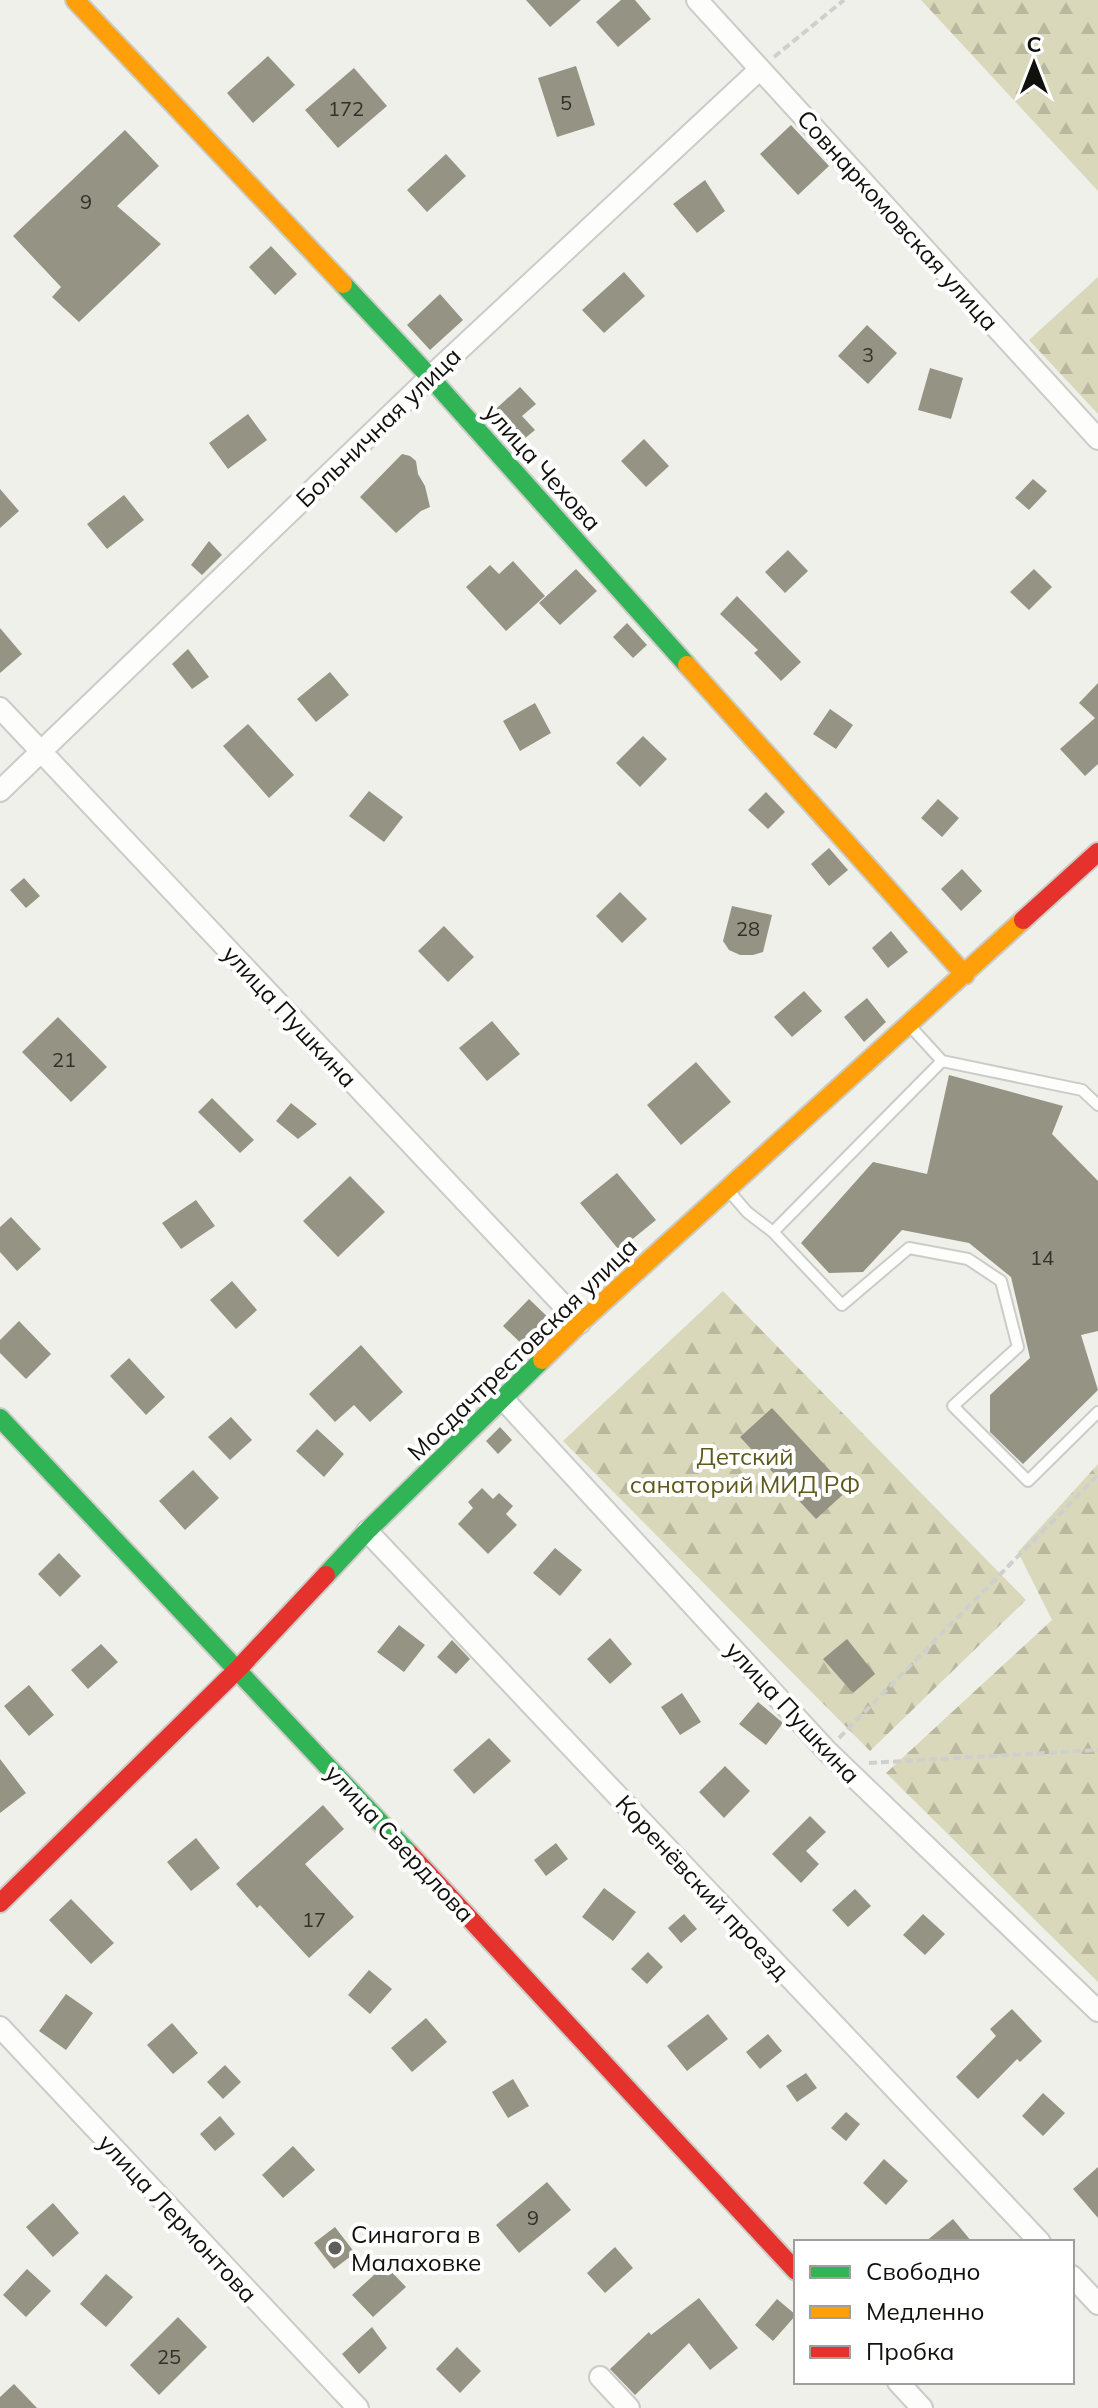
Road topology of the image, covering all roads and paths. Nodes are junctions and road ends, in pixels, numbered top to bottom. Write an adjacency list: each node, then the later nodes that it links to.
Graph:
1 (75, 0): 5 (street, улица Чехова)
2 (697, 0): 4 (street, Совнаркомовская улица)
3 (844, 0): 4 (path)
4 (760, 69): 5 (street, Больничная улица); 6 (street, Совнаркомовская улица)
5 (430, 377): 8 (street, Больничная улица); 11 (street, улица Чехова)
6 (1098, 439)
7 (0, 708): 8 (street, улица Пушкина)
8 (40, 751): 9 (street, Больничная улица); 17 (street, улица Пушкина)
9 (0, 791)
10 (1098, 852): 11 (street, Мосдачтрестовская улица)
11 (965, 975): 12 (street, Мосдачтрестовская улица)
12 (909, 1025): 13 (lane); 15 (street, Мосдачтрестовская улица)
13 (942, 1061): 14 (lane); 16 (lane)
14 (1098, 1105)
15 (727, 1190): 16 (lane); 17 (street, Мосдачтрестовская улица)
16 (773, 1232): 19 (lane)
17 (580, 1323): 18 (street, Мосдачтрестовская улица)
18 (503, 1399): 22 (street, Мосдачтрестовская улица); 25 (street, улица Пушкина)
19 (1098, 1412)
20 (0, 1418): 23 (street, улица Свердлова)
21 (1098, 1475): 25 (path)
22 (367, 1531): 23 (street, Мосдачтрестовская улица); 29 (street, Коренёвский проезд)
23 (238, 1669): 26 (street, Мосдачтрестовская улица); 30 (street, улица Свердлова)
24 (1098, 1750): 25 (path)
25 (834, 1758): 27 (street, улица Пушкина)
26 (0, 1903)
27 (1098, 2011)
28 (0, 2027): 35 (street, улица Лермонтова)
29 (1038, 2240)
30 (794, 2269)
31 (1074, 2278): 32 (street)
32 (1098, 2304)
33 (600, 2377): 36 (street)
34 (900, 2384): 37 (street)
35 (358, 2408)
36 (629, 2408)
37 (922, 2408)

